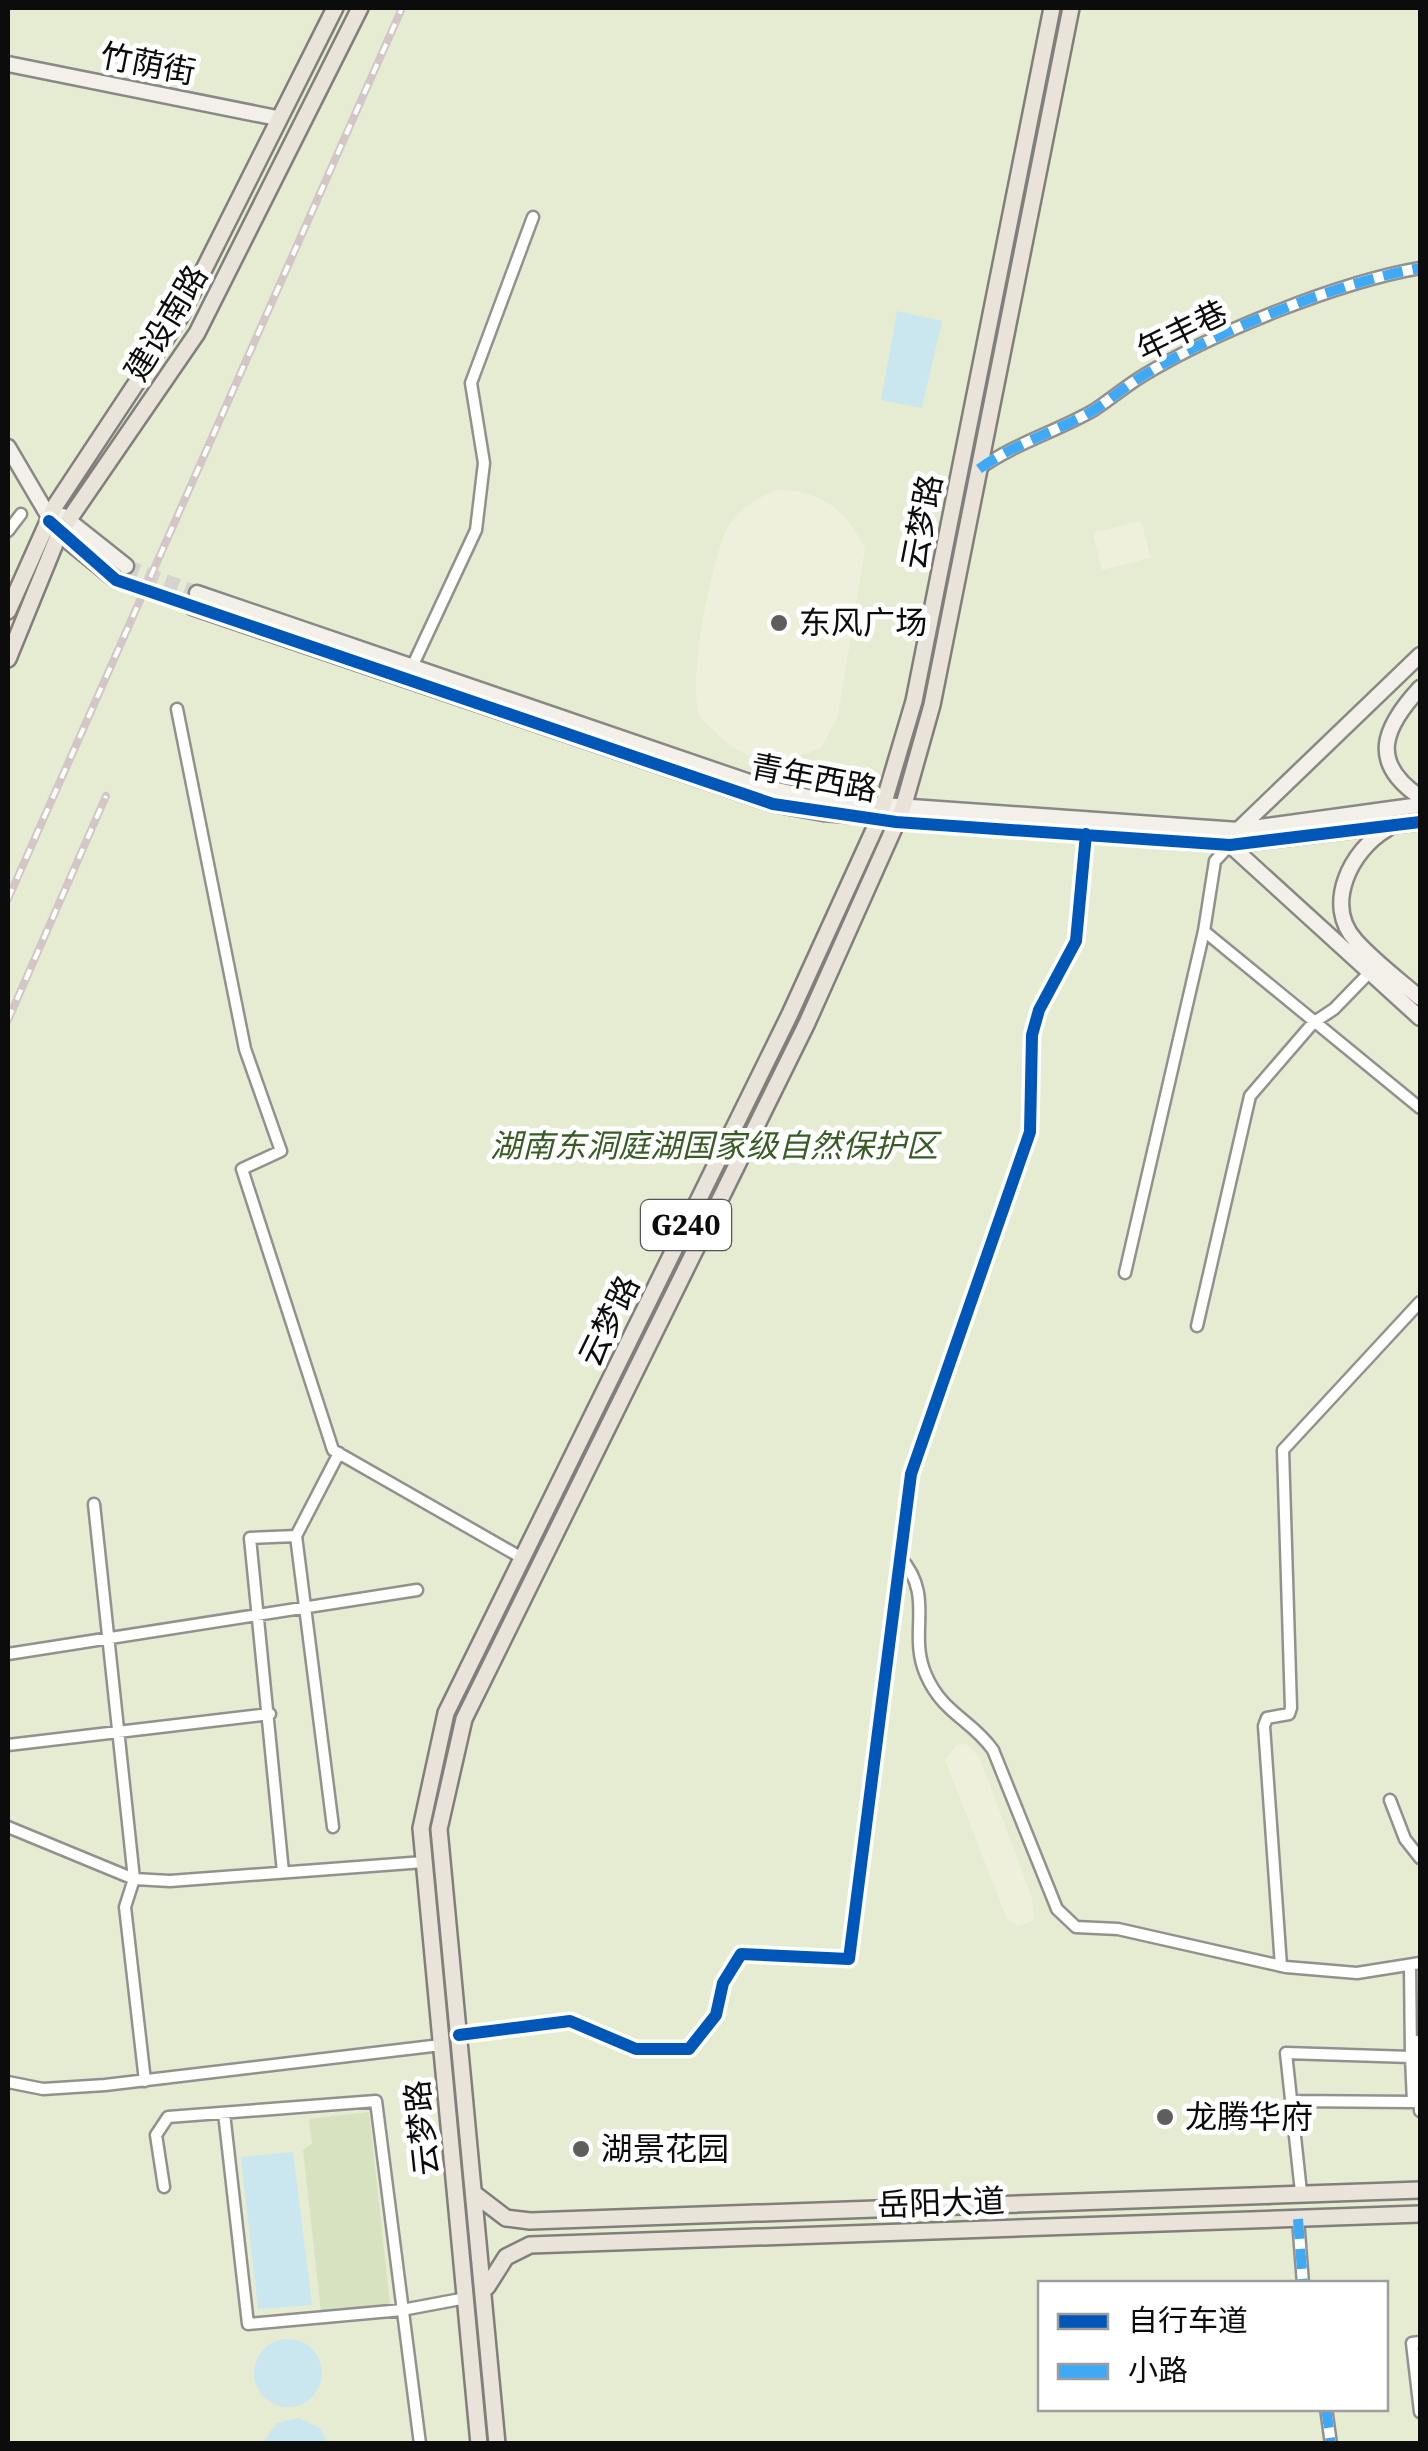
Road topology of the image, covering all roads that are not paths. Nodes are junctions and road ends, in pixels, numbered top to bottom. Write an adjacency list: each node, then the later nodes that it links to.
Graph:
1 (335, 8): 6 (main road, 建设南路)
2 (360, 8): 13 (main road, 建设南路)
3 (1052, 8): 25 (main road, 云梦路 / G240)
4 (1071, 8): 10 (main road, G240)
5 (8, 64): 6 (main road, 竹荫街)
6 (278, 118): 11 (main road, 建设南路)
7 (533, 217): 20 (street)
8 (1420, 268): 10 (street, 年丰巷)
9 (8, 448): 11 (main road)
10 (980, 470): 26 (main road, G240)
11 (52, 513): 13 (main road); 17 (main road, 建设南路)
12 (21, 514): 14 (street)
13 (64, 528): 15 (main road); 16 (main road); 19 (main road, 建设南路)
14 (8, 532)
15 (126, 566)
16 (116, 580)
17 (8, 611)
18 (1420, 655): 29 (main road)
19 (8, 659)
20 (412, 667): 25 (main road, 青年西路); 25 (main road, 青年西路)
21 (1420, 688): 23 (main road)
22 (177, 709): 41 (street)
23 (1420, 797)
24 (1420, 805): 29 (main road, 青年西路)
25 (881, 813): 26 (main road, 青年西路); 45 (main road, 云梦路 / G240)
26 (900, 815): 29 (main road, 青年西路); 30 (main road, 青年西路); 63 (main road, G240)
27 (1420, 822): 28 (main road, 青年西路)
28 (1393, 825): 31 (main road, 青年西路); 34 (main road)
29 (1238, 830)
30 (1086, 834): 31 (main road, 青年西路); 44 (street)
31 (1230, 845): 32 (street); 33 (main road)
32 (1204, 931): 36 (street); 38 (street)
33 (1369, 972): 35 (main road); 36 (street)
34 (1420, 998)
35 (1420, 1018)
36 (1314, 1023): 37 (street); 40 (street)
37 (1420, 1108)
38 (1125, 1273)
39 (1420, 1302): 62 (street)
40 (1197, 1326)
41 (338, 1452): 43 (street); 45 (street)
42 (94, 1504): 49 (street)
43 (296, 1536): 47 (street); 48 (street)
44 (900, 1557): 62 (street); 63 (street)
45 (522, 1558): 58 (main road, 云梦路 / G240)
46 (417, 1590): 47 (street)
47 (305, 1608): 48 (street); 56 (street)
48 (259, 1617): 49 (street); 51 (street)
49 (109, 1635): 50 (street); 52 (street)
50 (8, 1654)
51 (270, 1714): 52 (street); 59 (street)
52 (120, 1730): 53 (street); 60 (street)
53 (8, 1745)
54 (1390, 1800): 57 (street)
55 (8, 1827): 60 (street)
56 (333, 1827)
57 (1420, 1858)
58 (424, 1862): 59 (street); 64 (main road, 云梦路 / G240)
59 (283, 1872): 60 (street)
60 (134, 1879): 66 (street)
61 (1416, 1964): 62 (street); 65 (street); 69 (street)
62 (1281, 1966)
63 (459, 2035): 74 (main road, G240)
64 (441, 2045): 66 (street); 79 (main road, 云梦路 / G240)
65 (1411, 2057): 68 (street); 68 (street)
66 (145, 2081): 67 (street)
67 (8, 2082)
68 (1292, 2102): 73 (street)
69 (1420, 2111)
70 (224, 2112): 71 (street); 80 (street); 80 (street)
71 (164, 2187)
72 (1420, 2190): 73 (main road, 岳阳大道)
73 (1301, 2192): 74 (main road, 岳阳大道)
74 (476, 2195): 78 (main road, G240)
75 (1420, 2214): 76 (main road, 岳阳大道)
76 (1298, 2218): 77 (street); 78 (main road, 岳阳大道)
77 (1303, 2281)
78 (486, 2290): 86 (main road, G240)
79 (466, 2298): 80 (street); 85 (main road, 云梦路 / G240)
80 (402, 2310): 84 (street)
81 (1420, 2342): 83 (street)
82 (1326, 2411): 87 (street)
83 (1420, 2412)
84 (420, 2444)
85 (478, 2444)
86 (497, 2444)
87 (1331, 2444)

